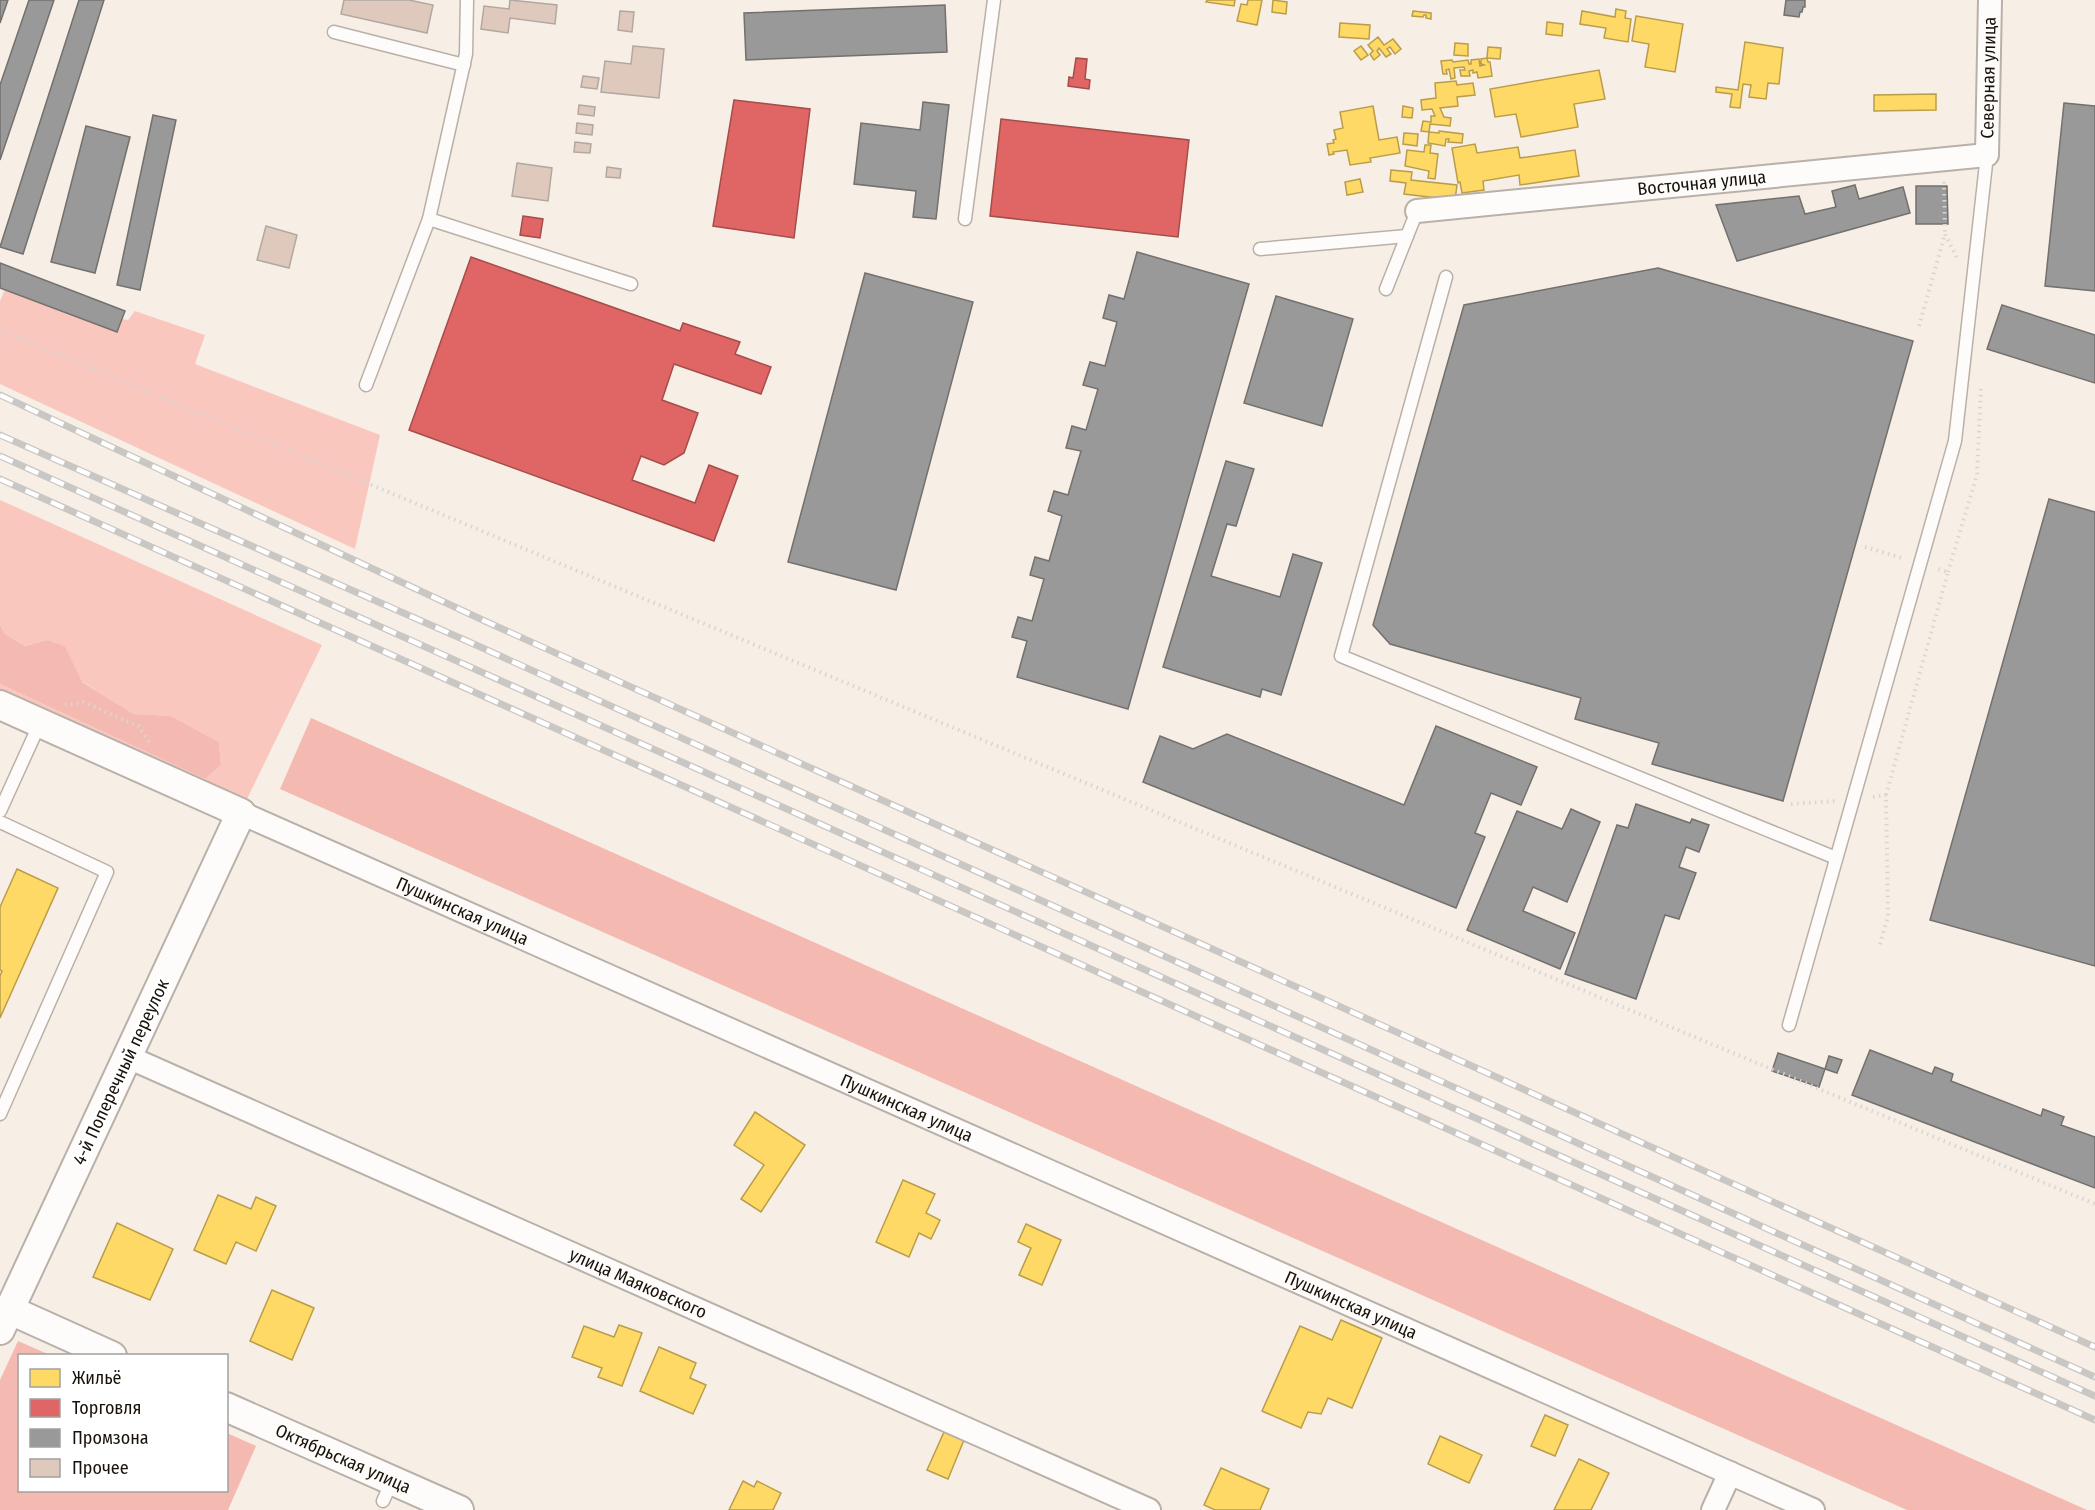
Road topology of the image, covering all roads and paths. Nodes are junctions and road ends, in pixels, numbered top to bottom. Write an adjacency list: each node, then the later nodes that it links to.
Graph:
1 (467, 0): 5 (lane)
2 (994, 0): 10 (lane)
3 (1990, 0): 6 (street, Северная улица)
4 (334, 32): 5 (lane)
5 (464, 65): 9 (lane)
6 (1987, 155): 8 (street, Восточная улица); 21 (lane)
7 (1942, 186): 11 (path)
8 (1417, 211): 12 (lane)
9 (429, 219): 15 (lane); 18 (lane)
10 (965, 219)
11 (1945, 234)
12 (1407, 236): 13 (lane); 16 (lane)
13 (1260, 249)
14 (1446, 277): 26 (lane)
15 (631, 284)
16 (1386, 289)
17 (0, 330): 31 (path)
18 (366, 385)
19 (0, 705): 20 (street, Пушкинская улица)
20 (40, 723): 23 (lane); 24 (street, Пушкинская улица)
21 (1853, 799): 22 (path); 26 (lane); 27 (path)
22 (1791, 804)
23 (0, 811)
24 (241, 813): 29 (street, 4-й Поперечный переулок); 35 (street, Пушкинская улица)
25 (0, 822): 30 (lane)
26 (1836, 858): 28 (lane)
27 (1879, 948)
28 (1789, 1025)
29 (128, 1057): 32 (street, 4-й Поперечный переулок); 37 (street, улица Маяковского)
30 (0, 1114)
31 (2095, 1204)
32 (5, 1320): 33 (street)
33 (106, 1354)
34 (228, 1408): 36 (street, Октябрьская улица)
35 (1730, 1473): 38 (street); 39 (street, Пушкинская улица)
36 (459, 1510)
37 (1149, 1510)
38 (1713, 1510)
39 (1813, 1510)

